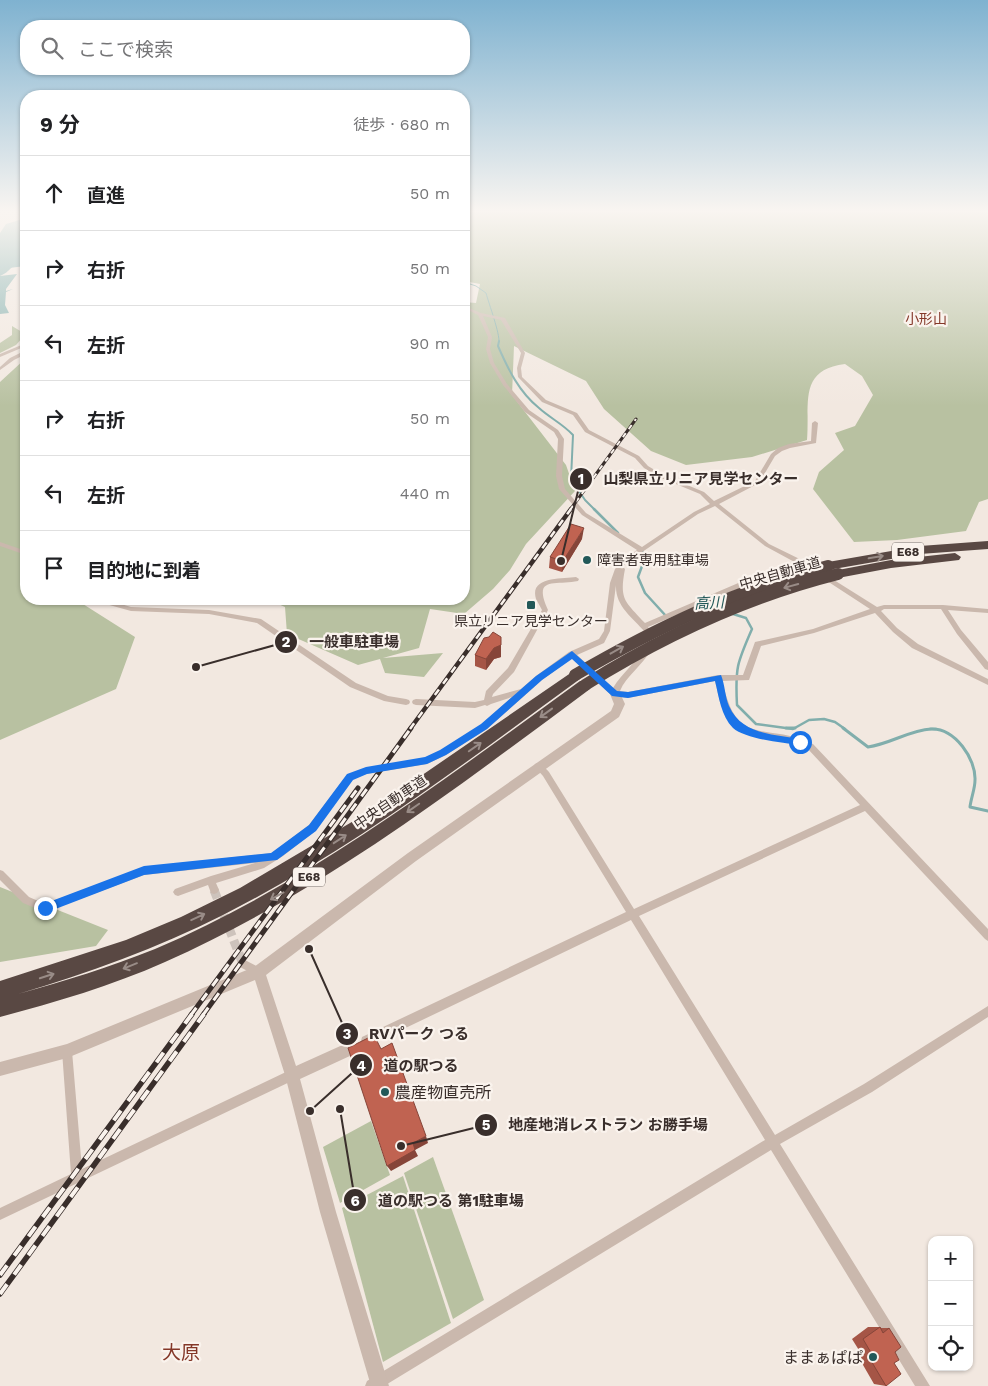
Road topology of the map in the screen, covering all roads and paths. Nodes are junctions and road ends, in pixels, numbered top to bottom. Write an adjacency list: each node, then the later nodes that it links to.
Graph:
1 (470, 310): 2 (street)
2 (480, 314): 8 (street); 11 (street)
3 (20, 347): 5 (street)
4 (20, 355): 6 (street)
5 (0, 356)
6 (0, 369)
7 (815, 423): 8 (street)
8 (715, 504): 11 (street); 15 (street)
9 (0, 544): 12 (street)
10 (988, 545): 16 (highway, 中央自動車道 / E68, one-way to 10)
11 (640, 549): 14 (street)
12 (20, 551)
13 (988, 554): 16 (highway, 中央自動車道 / E68)
14 (624, 562): 22 (street); 23 (street)
15 (807, 565): 20 (street); 22 (street)
16 (833, 570): 26 (highway, 中央自動車道 / E68, bridge)
17 (576, 579): 32 (street)
18 (116, 605): 30 (street)
19 (943, 607): 20 (street); 21 (street); 24 (street)
20 (876, 610): 25 (street); 27 (street)
21 (988, 612)
22 (644, 626): 29 (street)
23 (572, 654): 28 (street); 29 (street)
24 (988, 667)
25 (721, 678): 29 (street); 34 (street)
26 (580, 680): 44 (highway, 中央自動車道 / E68, one-way to 26); 45 (highway, 中央自動車道 / E68, one-way to 45)
27 (988, 682)
28 (525, 690): 32 (street); 35 (street)
29 (615, 694): 33 (street)
30 (406, 702)
31 (416, 702): 32 (street)
32 (487, 703)
33 (538, 766): 40 (street); 43 (street)
34 (867, 806): 40 (street); 41 (street)
35 (273, 857): 36 (street); 37 (street)
36 (0, 874)
37 (211, 880): 38 (street); 39 (street)
38 (214, 890)
39 (178, 892)
40 (633, 914): 47 (street); 51 (street)
41 (988, 936)
42 (243, 964): 43 (street)
43 (259, 972): 48 (street); 50 (street)
44 (0, 990)
45 (0, 1008)
46 (988, 1011): 51 (street)
47 (348, 1050): 50 (street)
48 (67, 1051): 49 (street); 52 (street)
49 (0, 1068)
50 (292, 1075): 52 (street); 54 (street)
51 (773, 1142): 54 (street); 55 (street)
52 (77, 1176): 53 (street)
53 (0, 1214)
54 (377, 1385)
55 (923, 1386)

